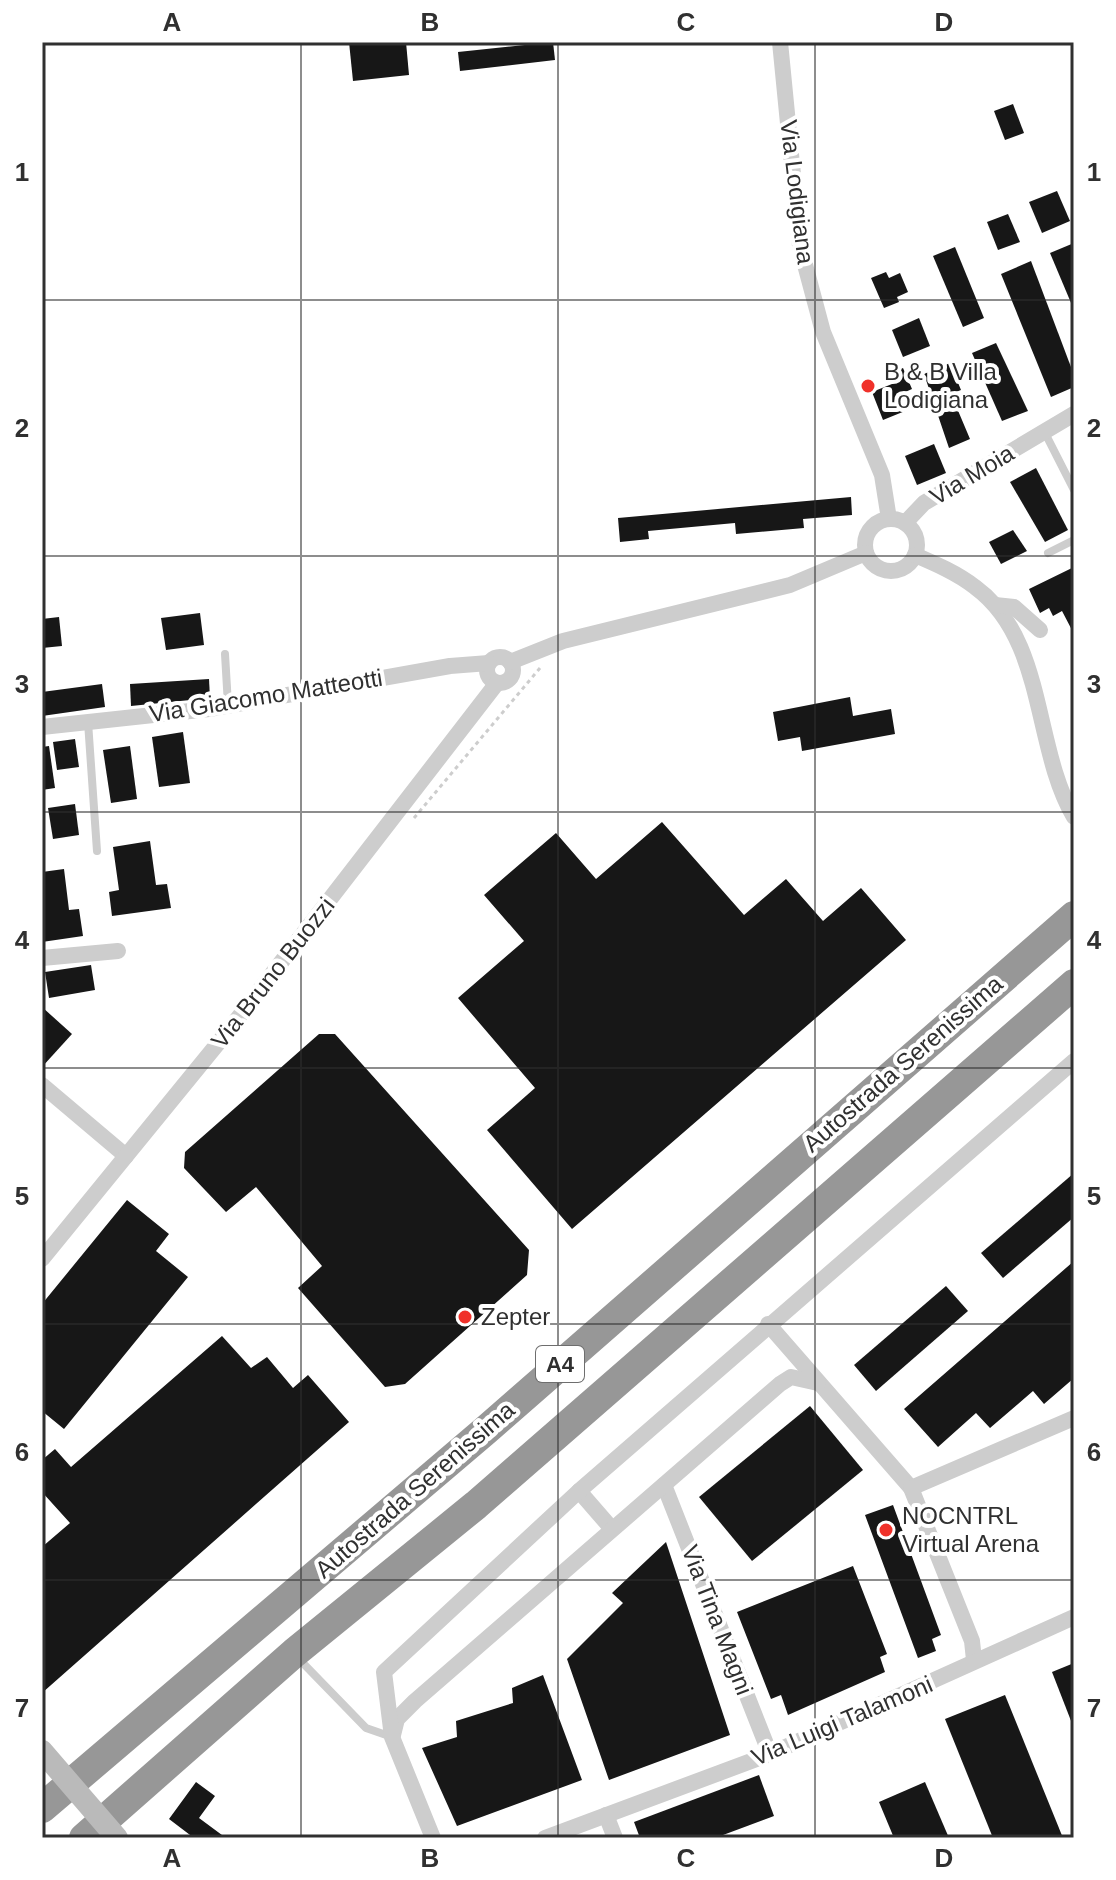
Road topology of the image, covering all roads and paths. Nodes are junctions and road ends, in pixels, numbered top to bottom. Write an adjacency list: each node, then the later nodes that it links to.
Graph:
1 (780, 42): 5 (street, Via Lodigiana)
2 (1074, 414): 3 (street, Via Moia)
3 (1044, 431): 4 (lane); 5 (street, Via Moia)
4 (1074, 490)
5 (897, 521): 7 (street); 9 (street)
6 (1074, 540): 8 (lane)
7 (866, 553): 9 (street); 13 (street, Via Giacomo Matteotti)
8 (1048, 553)
9 (915, 555): 10 (street)
10 (995, 605): 11 (street); 19 (street)
11 (1040, 630)
12 (225, 654): 16 (lane)
13 (510, 662): 14 (street, Via Giacomo Matteotti); 15 (street)
14 (489, 663): 15 (street); 16 (street, Via Giacomo Matteotti)
15 (497, 683): 27 (street, Via Bruno Buozzi)
16 (228, 706): 17 (street, Via Giacomo Matteotti)
17 (88, 722): 18 (street, Via Giacomo Matteotti); 20 (lane)
18 (42, 727)
19 (1074, 817)
20 (97, 851)
21 (1074, 916): 42 (highway, Autostrada Serenissima / A4)
22 (118, 951): 23 (street)
23 (42, 958)
24 (1074, 984): 37 (highway, Autostrada Serenissima / A4)
25 (1074, 1061): 29 (street)
26 (42, 1085): 27 (street)
27 (126, 1156): 28 (street, Via Bruno Buozzi)
28 (42, 1259)
29 (768, 1324): 30 (street); 34 (street)
30 (818, 1383): 32 (street); 33 (street)
31 (1074, 1418): 33 (street)
32 (664, 1485): 35 (street); 41 (street, Via Tina Magni)
33 (911, 1488): 38 (street)
34 (579, 1491): 35 (street); 39 (street)
35 (612, 1529): 39 (street)
36 (1074, 1617): 38 (street, Via Luigi Talamoni)
37 (294, 1653): 39 (lane); 44 (highway, Autostrada Serenissima / A4)
38 (974, 1660): 41 (street, Via Luigi Talamoni)
39 (392, 1737): 46 (street)
40 (42, 1751): 45 (street, bridge)
41 (770, 1754): 43 (street, Via Luigi Talamoni)
42 (42, 1808)
43 (606, 1815): 47 (street, Via Luigi Talamoni); 48 (street)
44 (84, 1838)
45 (117, 1838)
46 (433, 1838)
47 (545, 1838)
48 (615, 1838)

